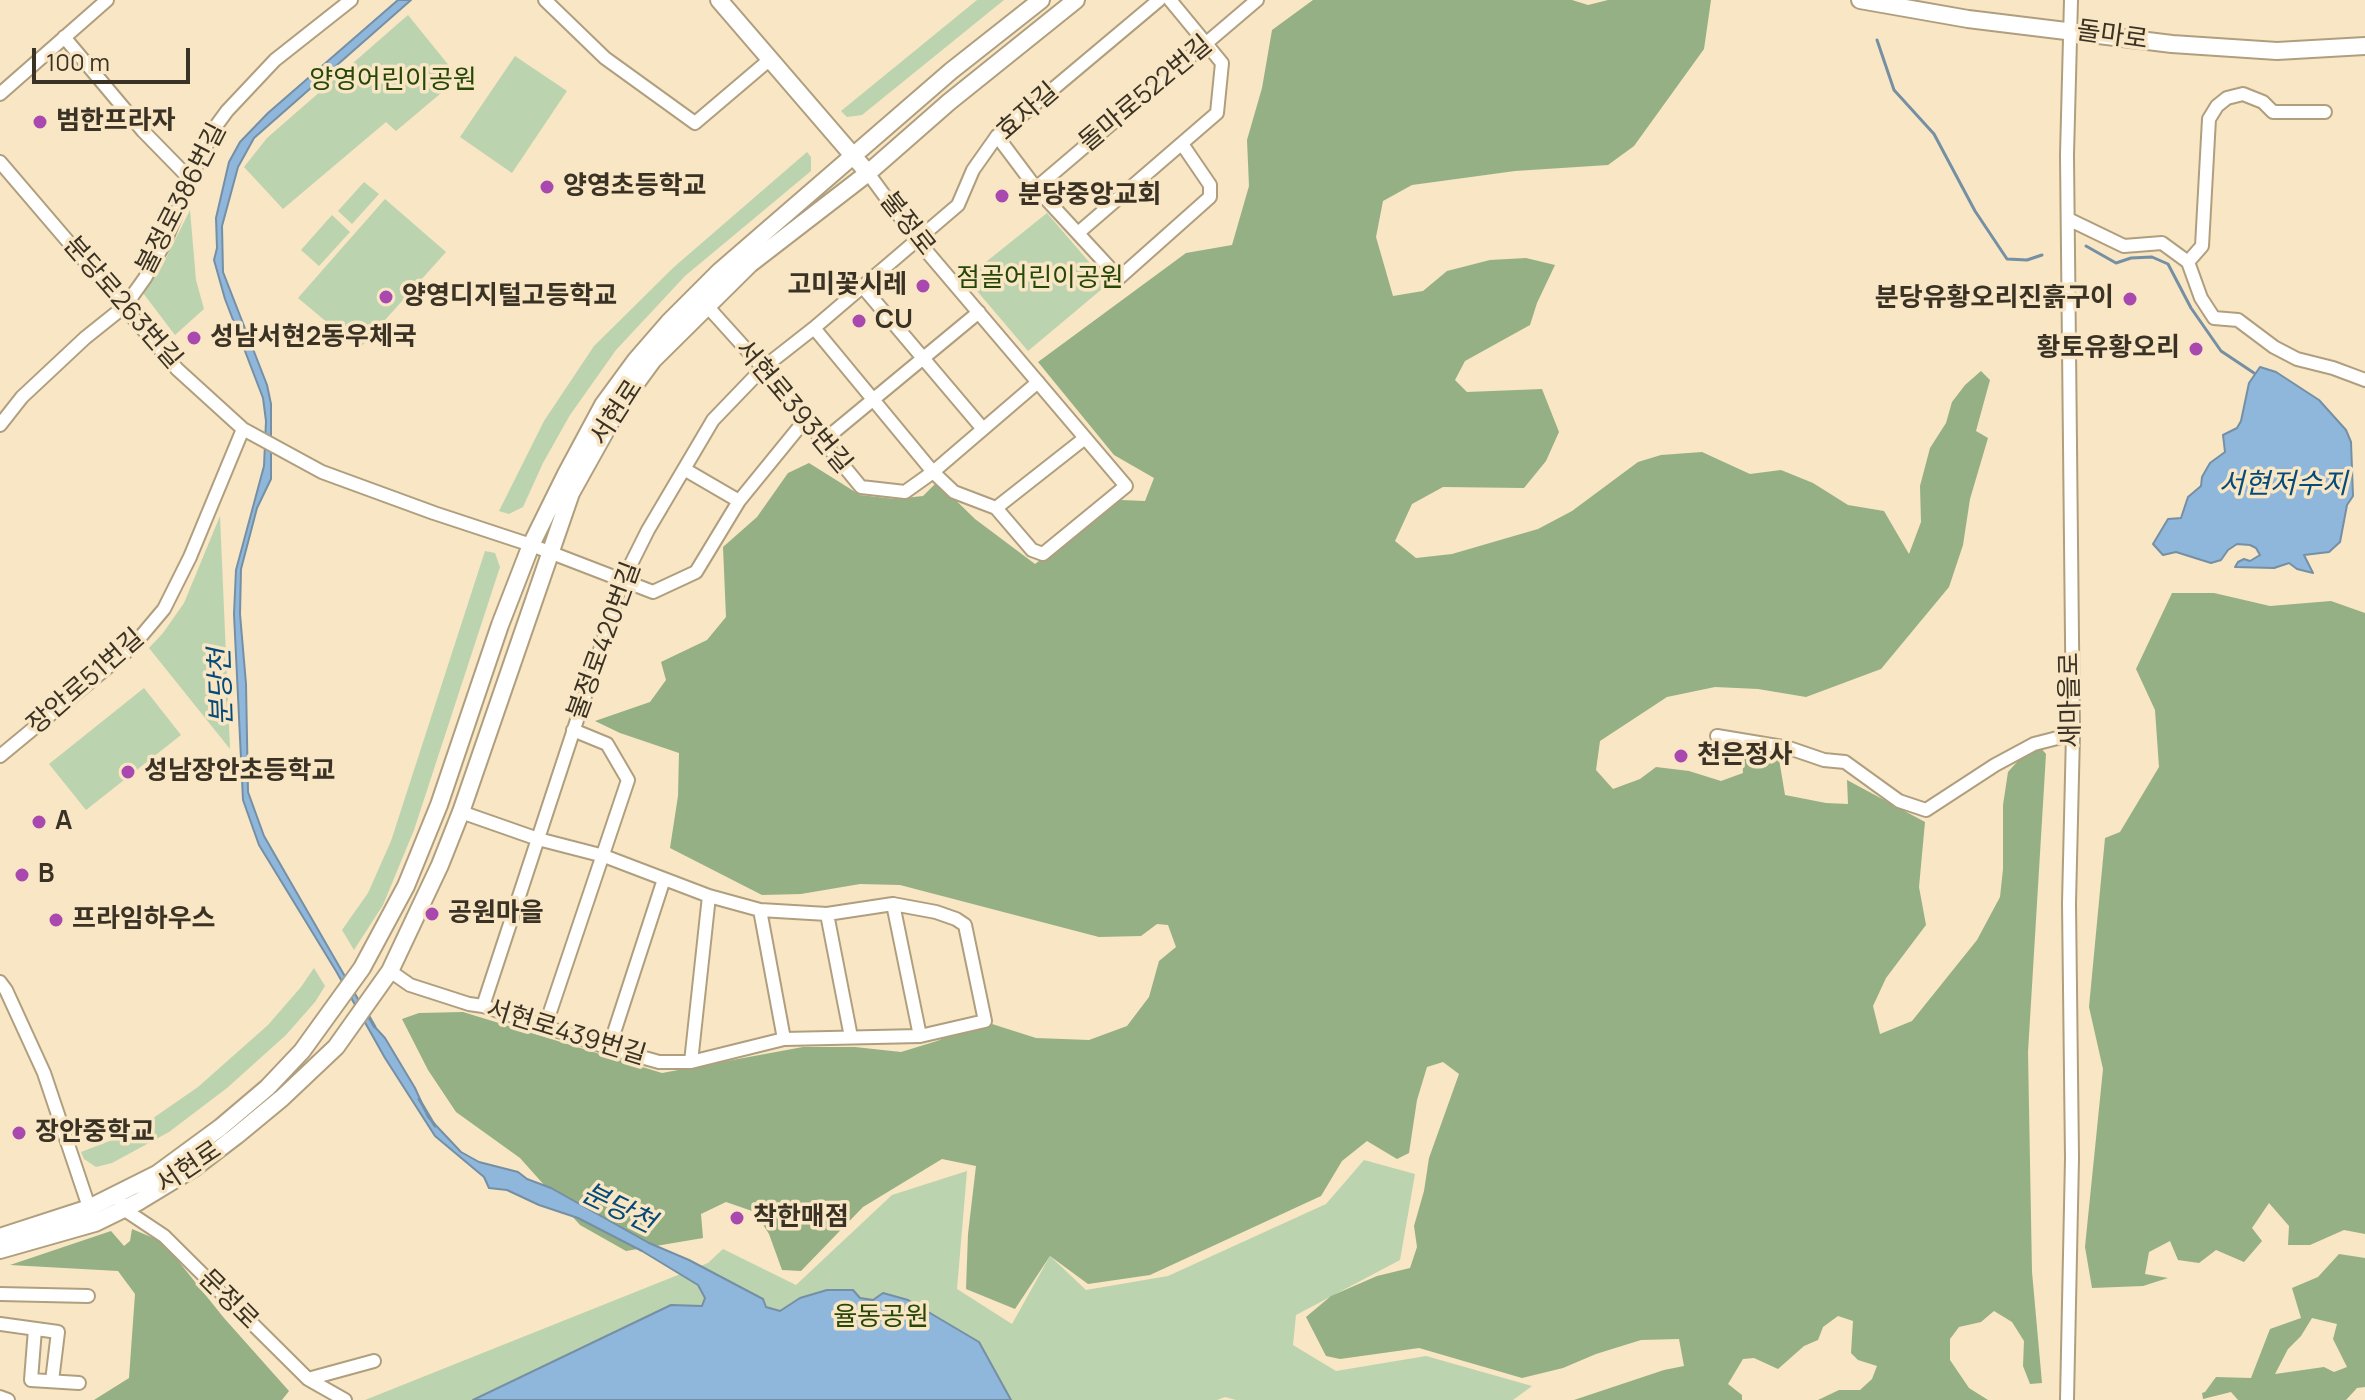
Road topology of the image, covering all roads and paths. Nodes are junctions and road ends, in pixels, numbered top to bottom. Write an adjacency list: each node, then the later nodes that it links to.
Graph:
1 (107, 0): 13 (street)
2 (351, 0): 24 (street, 불정로386번길)
3 (545, 0): 16 (street)
4 (719, 0): 16 (main road, 불정로)
5 (1041, 0): 21 (main road, 서현로)
6 (1076, 0): 23 (main road, 서현로)
7 (1159, 0): 19 (street, 효자길)
8 (1170, 0): 14 (street)
9 (1257, 0): 14 (street, 돌마로522번길)
10 (1860, 0): 12 (main road, 돌마로)
11 (2071, 0): 12 (street, 새마을로)
12 (2069, 30): 15 (main road, 돌마로); 26 (street, 새마을로)
13 (64, 37): 17 (street); 24 (street)
14 (1205, 43): 20 (street); 25 (street, 돌마로522번길)
15 (2365, 46)
16 (768, 61): 21 (main road, 불정로)
17 (0, 94)
18 (2325, 112): 29 (street)
19 (997, 136): 25 (street); 28 (street, 효자길)
20 (1182, 144): 27 (street); 27 (street)
21 (851, 156): 23 (main road, 불정로); 50 (main road, 서현로)
22 (0, 162): 31 (street, 분당로263번길)
23 (868, 173): 28 (street, 불정로); 32 (main road, 서현로)
24 (190, 179): 31 (street, 불정로386번길)
25 (1036, 188): 27 (street)
26 (2068, 219): 29 (street); 54 (street, 새마을로)
27 (1078, 233)
28 (917, 240): 30 (street, 불정로420번길); 33 (street, 불정로)
29 (2188, 262): 37 (street)
30 (862, 286): 34 (street, 불정로420번길); 35 (street)
31 (125, 306): 41 (street, 불정로386번길); 43 (street, 분당로263번길)
32 (707, 306): 36 (street, 서현로393번길); 51 (main road, 서현로)
33 (979, 312): 35 (street); 38 (street, 불정로)
34 (814, 328): 36 (street, 불정로420번길); 39 (street)
35 (922, 359): 39 (street); 42 (street)
36 (763, 368): 40 (street, 서현로393번길); 46 (street, 불정로420번길)
37 (2365, 380)
38 (1038, 382): 42 (street, 서현로393번길); 44 (street, 불정로)
39 (874, 399): 45 (street); 47 (street)
40 (805, 420): 45 (street, 서현로393번길); 48 (street)
41 (0, 425)
42 (983, 429): 47 (street, 서현로393번길)
43 (248, 431): 50 (street, 분당로263번길); 56 (street, 장안로51번길)
44 (1085, 438): 49 (street); 49 (street, 불정로)
45 (823, 441): 47 (street, 서현로393번길)
46 (684, 469): 48 (street); 52 (street, 불정로420번길)
47 (933, 472): 49 (street)
48 (739, 501): 52 (street)
49 (996, 508)
50 (531, 545): 51 (street); 74 (main road, 서현로)
51 (549, 552): 52 (street); 57 (main road, 서현로)
52 (623, 580): 53 (street, 불정로420번길)
53 (573, 730): 58 (street, 불정로420번길); 59 (street)
54 (2073, 734): 55 (street); 90 (street, 새마을로)
55 (1717, 736)
56 (0, 756)
57 (461, 812): 58 (street); 65 (main road, 서현로)
58 (538, 839): 59 (street); 67 (street, 불정로420번길)
59 (604, 856): 60 (street); 68 (street)
60 (664, 879): 61 (street); 72 (street)
61 (709, 896): 63 (street); 73 (street)
62 (893, 904): 64 (street); 69 (street); 69 (street, 서현로439번길)
63 (760, 910): 64 (street); 71 (street)
64 (827, 914): 70 (street)
65 (386, 978): 67 (street, 서현로439번길); 75 (main road, 서현로)
66 (0, 982): 76 (street)
67 (483, 1006): 68 (street, 서현로439번길)
68 (545, 1027): 72 (street, 서현로439번길)
69 (920, 1036): 70 (street, 서현로439번길)
70 (851, 1037): 71 (street, 서현로439번길)
71 (784, 1039): 73 (street, 서현로439번길)
72 (609, 1048): 73 (street, 서현로439번길)
73 (691, 1062)
74 (116, 1195): 75 (street, 문정로); 76 (main road, 서현로)
75 (125, 1210): 76 (main road, 서현로); 84 (street, 문정로)
76 (92, 1215): 77 (main road, 서현로); 78 (main road, 서현로)
77 (0, 1237)
78 (0, 1250)
79 (0, 1294): 80 (street)
80 (88, 1296)
81 (0, 1324): 82 (street)
82 (35, 1329): 85 (street); 85 (street)
83 (374, 1361): 84 (street)
84 (308, 1379): 89 (street, 문정로)
85 (52, 1381): 86 (street)
86 (79, 1383)
87 (0, 1397): 88 (street)
88 (8, 1400)
89 (345, 1400)
90 (2067, 1400)

